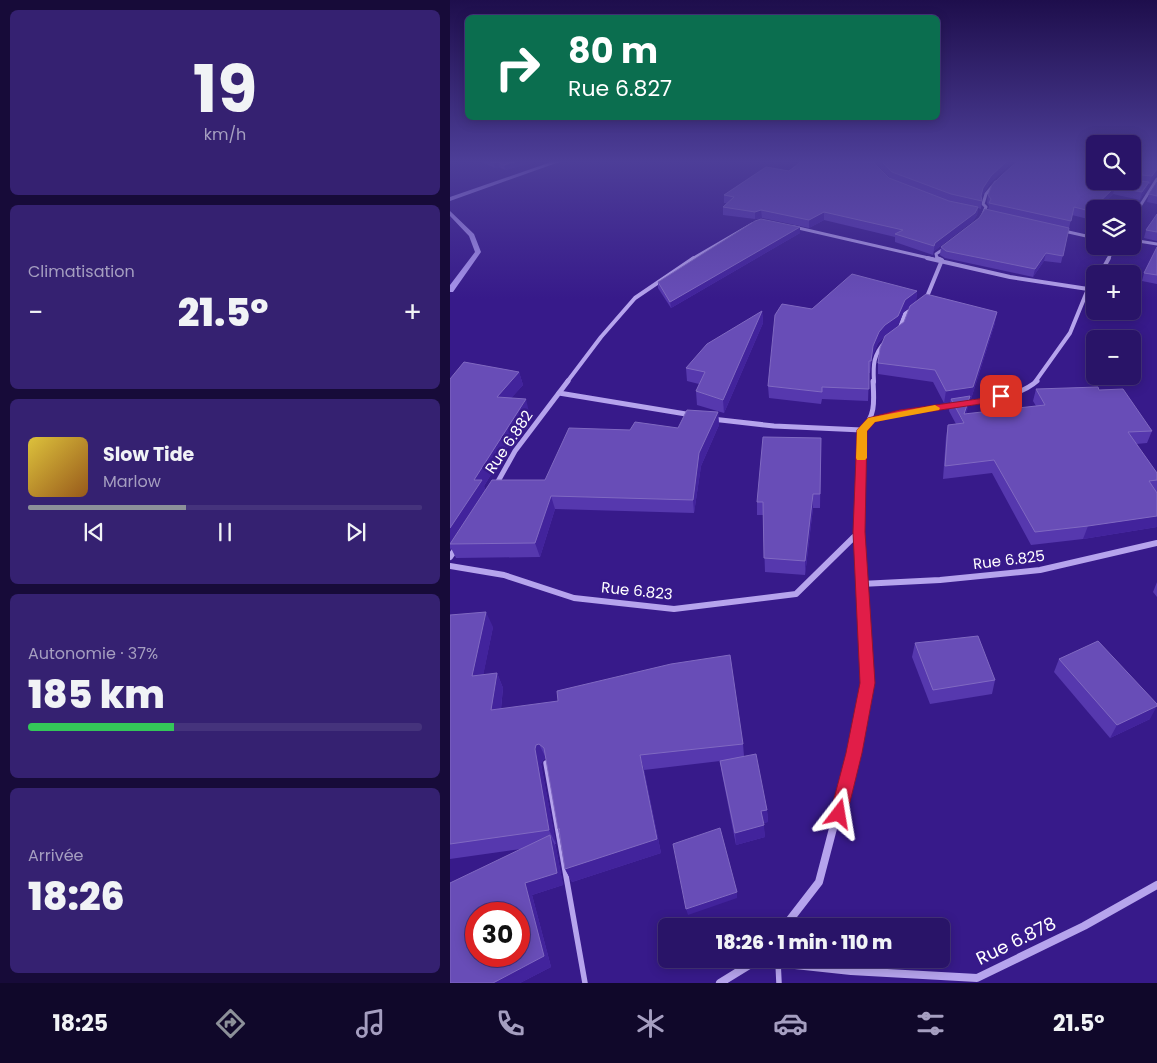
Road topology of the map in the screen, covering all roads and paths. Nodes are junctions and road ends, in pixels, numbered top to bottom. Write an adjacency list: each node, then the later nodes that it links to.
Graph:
1 (986, 207): 3 (street)
2 (975, 211): 3 (street)
3 (984, 213): 4 (street)
4 (980, 218)
5 (755, 223): 17 (street, Rue 6.882)
6 (790, 226): 12 (street)
7 (1059, 230): 8 (street)
8 (1086, 236)
9 (1141, 241): 11 (street)
10 (953, 242): 12 (street)
11 (1157, 244)
12 (942, 260): 13 (street); 15 (street)
13 (1086, 289)
14 (1086, 294): 20 (street)
15 (894, 333)
16 (888, 339): 20 (street)
17 (559, 394): 18 (street); 22 (street, Rue 6.882)
18 (696, 416)
19 (705, 418): 21 (street)
20 (871, 420): 21 (street)
21 (862, 430): 23 (street)
22 (494, 489)
23 (859, 532): 27 (street, Rue 6.823); 28 (street)
24 (460, 542): 26 (street)
25 (1157, 543): 28 (street, Rue 6.825)
26 (450, 557)
27 (450, 566)
28 (861, 584): 31 (street)
29 (546, 763): 36 (lane)
30 (1157, 885): 35 (street, Rue 6.878)
31 (791, 918)
32 (745, 968): 37 (street)
33 (779, 968): 38 (lane)
34 (826, 968): 35 (street, Rue 6.878)
35 (979, 981)
36 (585, 983)
37 (720, 983)
38 (780, 983)

